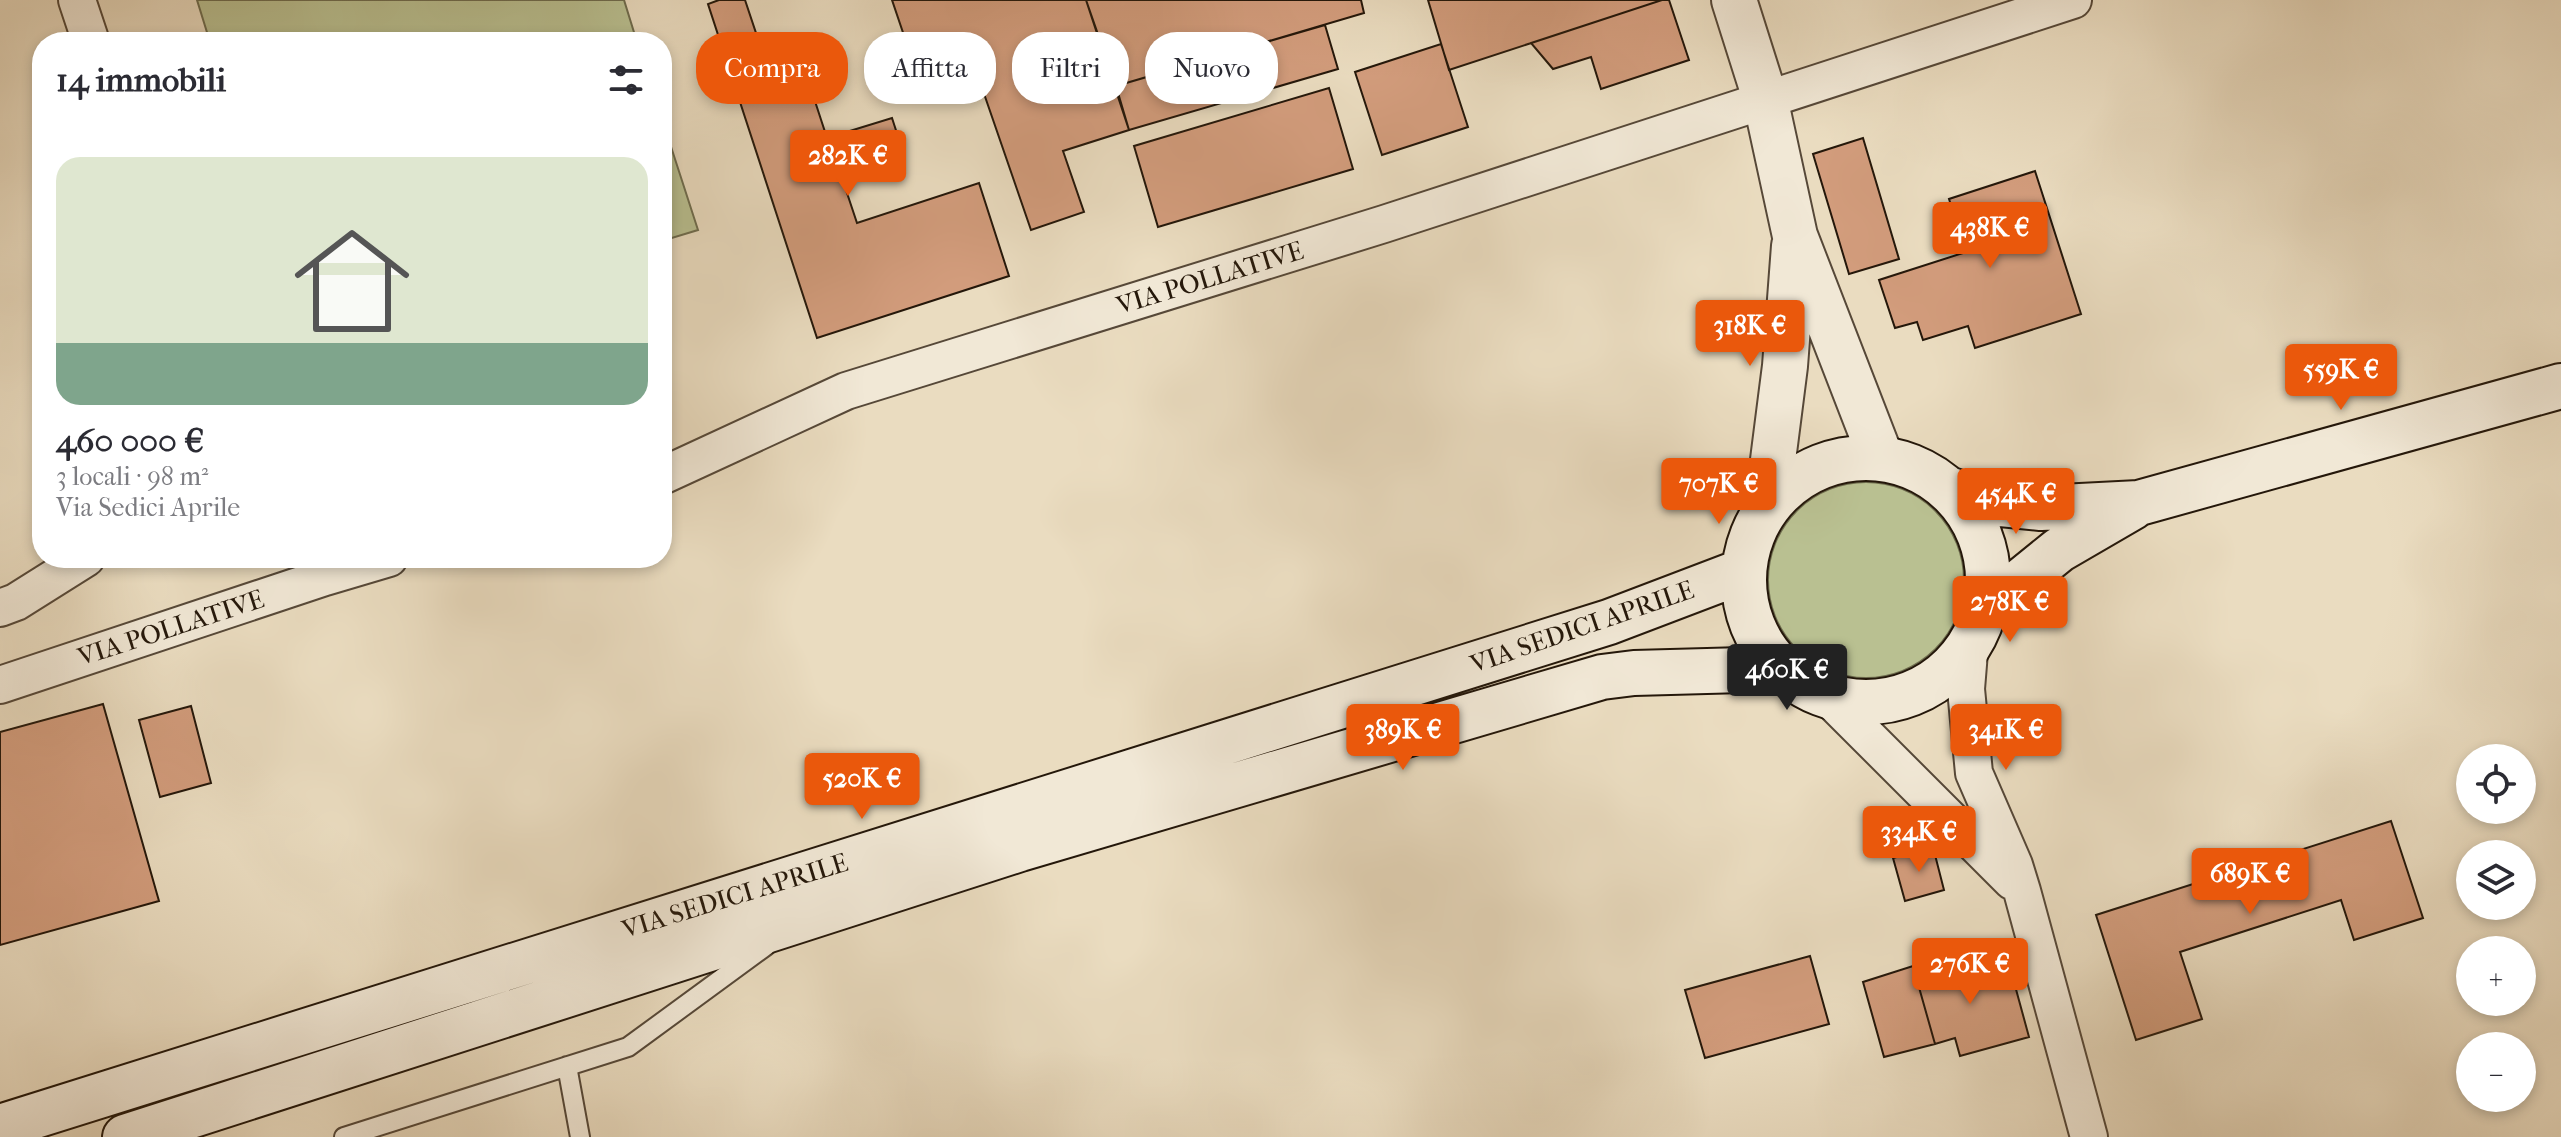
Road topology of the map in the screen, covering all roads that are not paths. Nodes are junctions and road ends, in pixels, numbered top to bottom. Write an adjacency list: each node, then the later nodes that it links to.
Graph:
1 (77, 0): 4 (street)
2 (1734, 0): 5 (main road)
3 (2073, 0): 5 (street, VIA POLLATIVE)
4 (88, 32)
5 (1765, 98): 6 (main road); 9 (street, VIA POLLATIVE)
6 (1795, 236): 8 (main road); 12 (main road)
7 (2561, 386): 11 (main road)
8 (1881, 458): 10 (main road); 12 (main road)
9 (672, 471)
10 (1948, 489): 11 (main road); 17 (main road)
11 (2139, 503): 17 (main road)
12 (1767, 507): 15 (main road)
13 (70, 568): 16 (street)
14 (355, 568): 20 (street, VIA POLLATIVE)
15 (1743, 571): 19 (main road); 25 (main road, VIA SEDICI APRILE)
16 (0, 608)
17 (1985, 610): 18 (main road)
18 (1969, 652): 21 (main road); 22 (street)
19 (1781, 669): 21 (main road); 23 (main road, VIA SEDICI APRILE)
20 (0, 685)
21 (1828, 697): 22 (street)
22 (2022, 891): 29 (street)
23 (802, 919): 24 (lane); 26 (main road, VIA SEDICI APRILE)
24 (567, 1066): 27 (lane); 28 (lane)
25 (0, 1127)
26 (125, 1137)
27 (344, 1137)
28 (580, 1137)
29 (2089, 1137)

